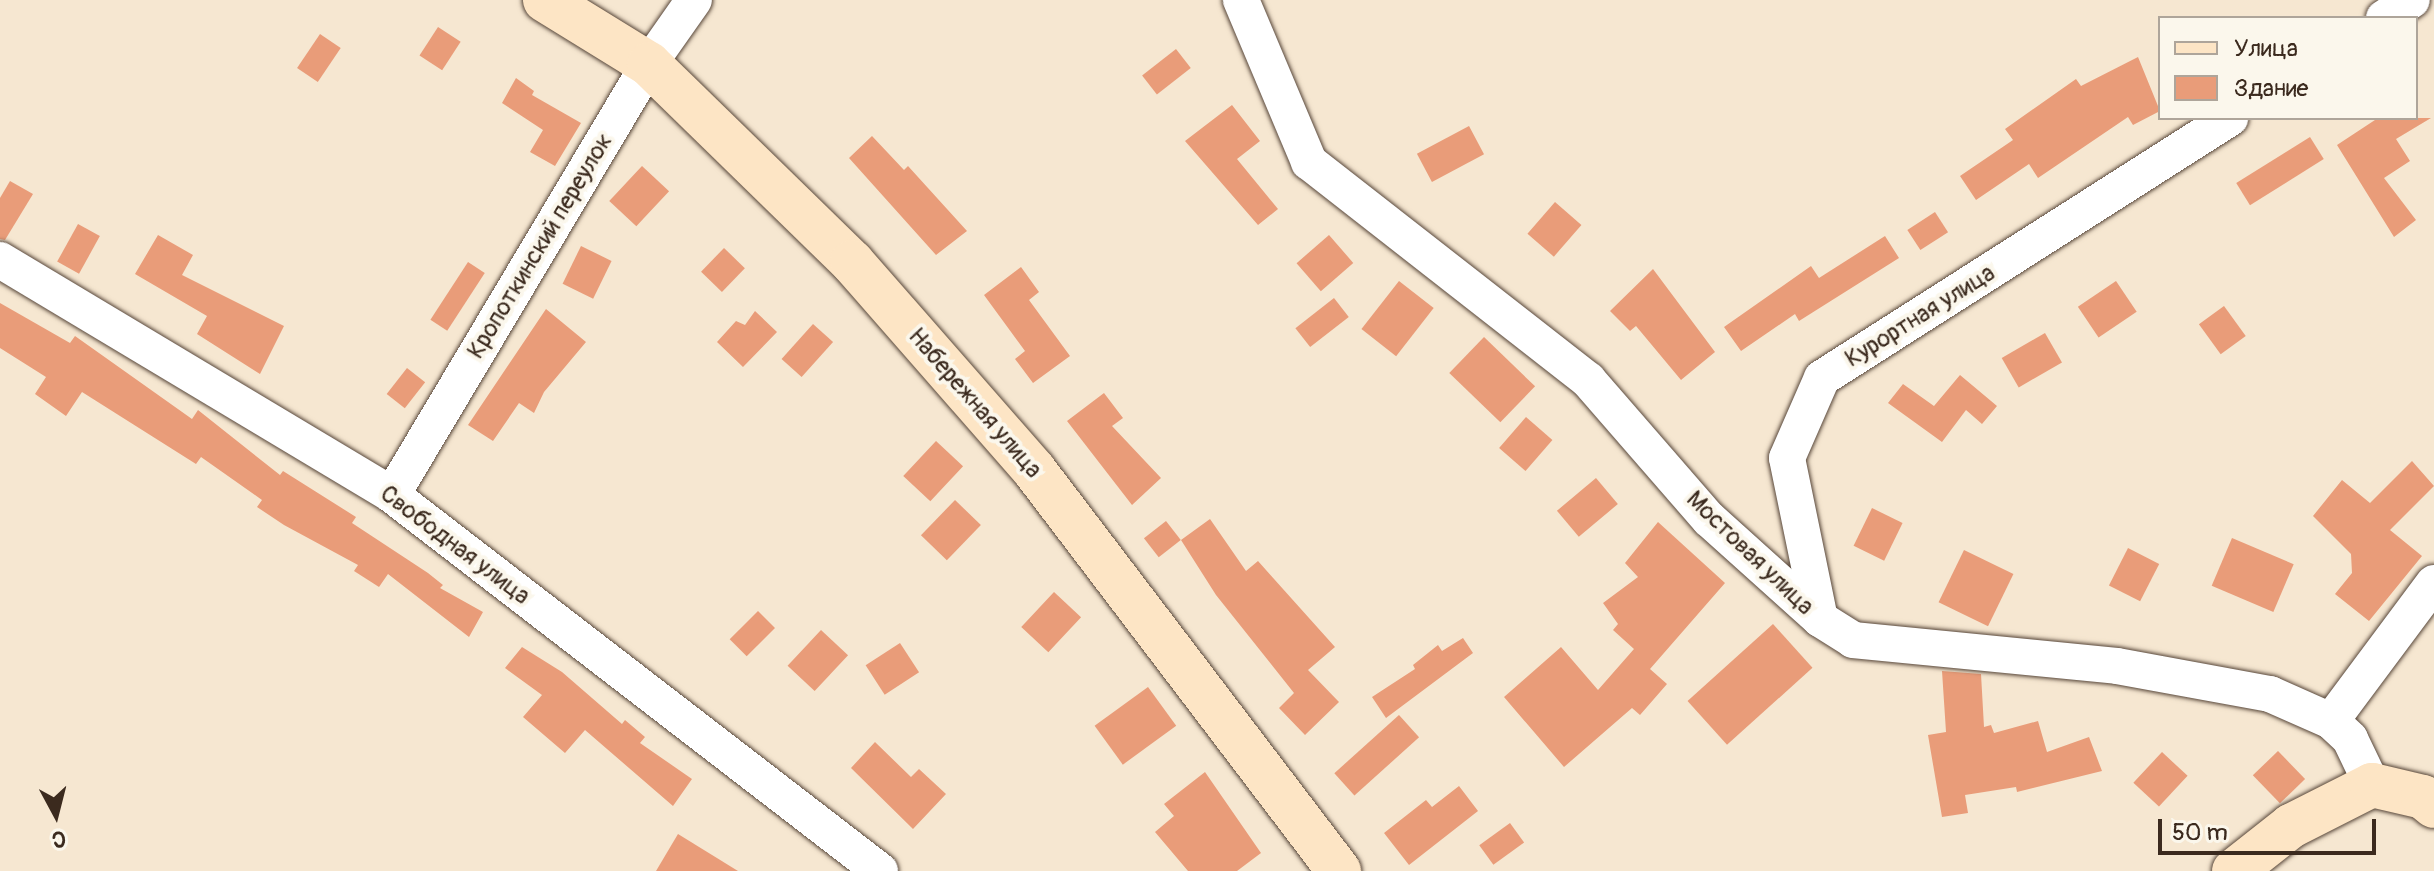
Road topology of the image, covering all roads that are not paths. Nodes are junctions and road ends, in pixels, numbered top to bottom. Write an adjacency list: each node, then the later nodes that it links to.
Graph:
1 (545, 0): 6 (street, Набережная улица)
2 (694, 0): 6 (street, Кропоткинский переулок)
3 (2412, 0): 5 (street)
4 (1244, 2): 11 (street, Мостовая улица)
5 (2387, 16)
6 (649, 64): 9 (street, Кропоткинский переулок); 16 (street, Набережная улица)
7 (2227, 120): 11 (street, Курортная улица)
8 (0, 260): 9 (street, Свободная улица)
9 (392, 495): 15 (street, Свободная улица)
10 (2434, 583): 12 (street)
11 (1820, 619): 12 (street, Мостовая улица)
12 (2331, 721): 13 (street, Мостовая улица)
13 (2372, 785): 14 (street); 17 (street)
14 (2434, 806)
15 (880, 871)
16 (1339, 871)
17 (2234, 871)

